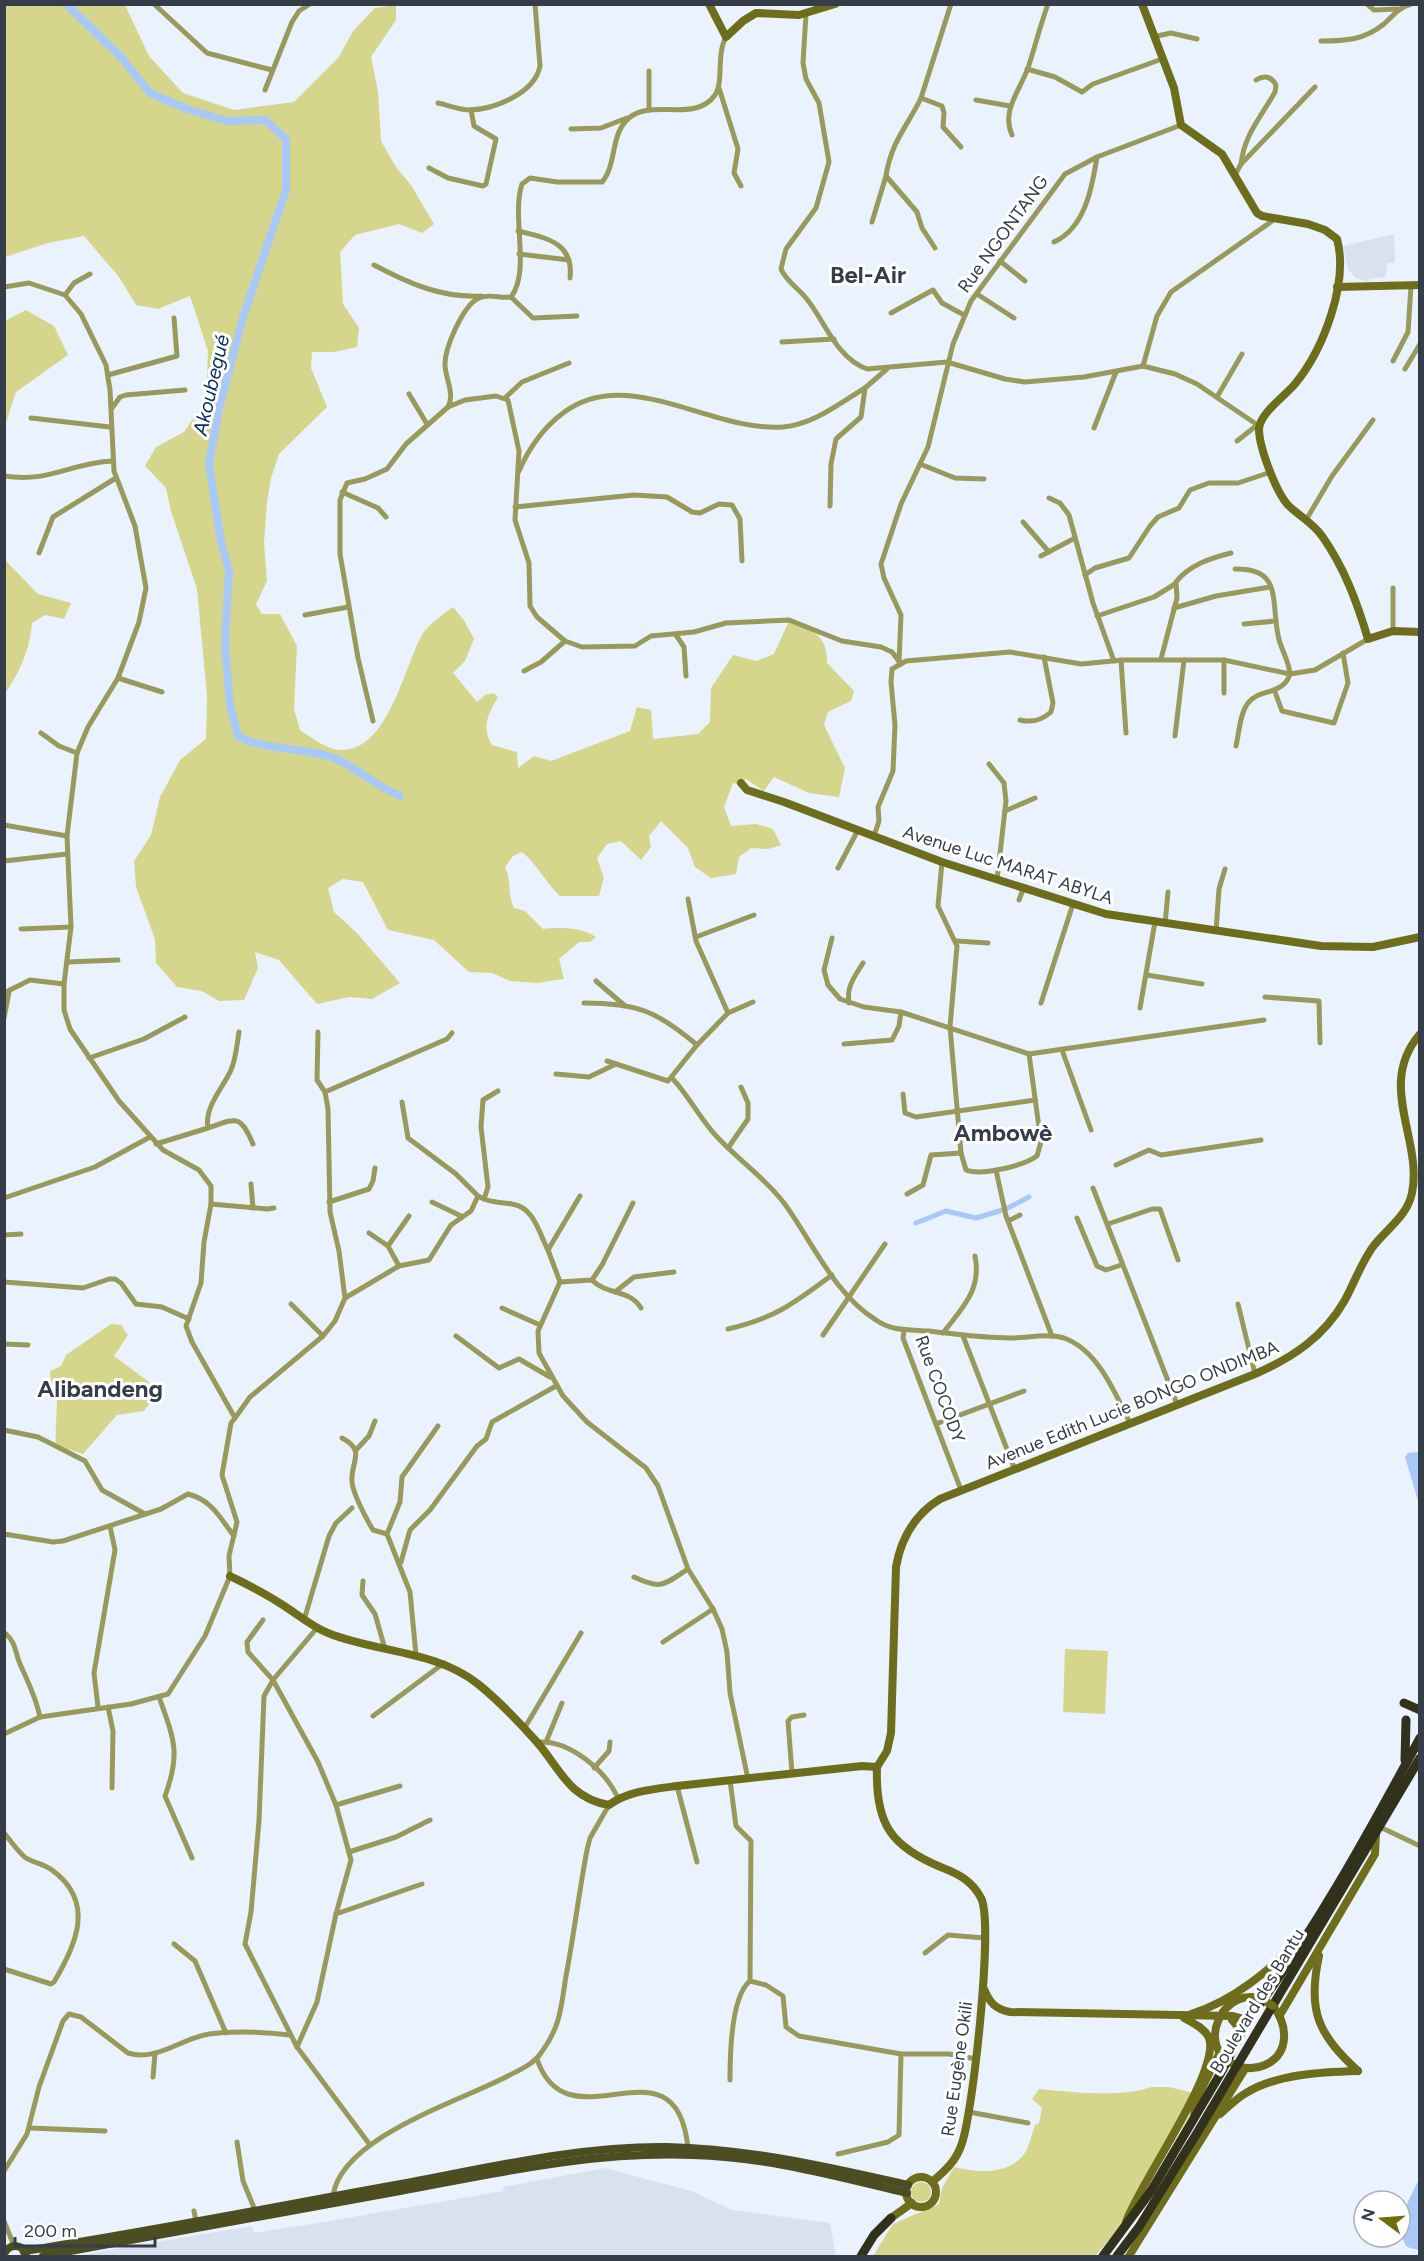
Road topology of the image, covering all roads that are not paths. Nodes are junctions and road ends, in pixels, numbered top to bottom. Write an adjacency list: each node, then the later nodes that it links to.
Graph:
1 (154, 4): 20 (street)
2 (310, 4): 11 (street)
3 (535, 4): 30 (street)
4 (709, 4): 14 (main road)
5 (835, 4): 13 (main road)
6 (951, 4): 26 (street)
7 (1048, 4): 19 (street)
8 (1142, 4): 15 (main road)
9 (1367, 4): 12 (street)
10 (1411, 4): 12 (street)
11 (301, 7): 20 (street)
12 (1398, 9): 17 (street)
13 (806, 14): 14 (main road); 67 (street)
14 (726, 37): 23 (street)
15 (1153, 37): 16 (street); 18 (main road)
16 (1197, 39)
17 (1321, 41)
18 (1162, 59): 19 (street); 33 (main road)
19 (1027, 69): 29 (street)
20 (272, 70): 25 (street)
21 (649, 71): 31 (street)
22 (1256, 80): 38 (street)
23 (718, 86): 31 (street); 42 (street)
24 (1315, 87): 38 (street)
25 (265, 90)
26 (921, 98): 36 (street); 41 (street)
27 (976, 100): 29 (street)
28 (438, 103): 30 (street)
29 (1010, 106): 35 (street)
30 (471, 110): 39 (street)
31 (649, 110): 32 (street)
32 (630, 117): 34 (street); 45 (street)
33 (1181, 125): 37 (street, Rue NGONTANG); 40 (main road)
34 (571, 129)
35 (1012, 135)
36 (961, 147)
37 (1097, 157): 46 (street); 50 (street, Rue NGONTANG)
38 (1241, 164): 40 (street)
39 (429, 168)
40 (1235, 175): 43 (main road)
41 (886, 176): 44 (street); 47 (street)
42 (741, 186)
43 (1275, 219): 57 (main road); 76 (street)
44 (872, 222)
45 (518, 231): 48 (street); 49 (street)
46 (1054, 242)
47 (936, 248)
48 (519, 254): 49 (street); 61 (street)
49 (569, 260): 53 (street)
50 (1000, 261): 54 (street); 58 (street, Rue NGONTANG)
51 (374, 265): 60 (street)
52 (90, 274): 59 (street)
53 (570, 278)
54 (1025, 281)
55 (1415, 285): 57 (main road); 70 (street)
56 (4, 287): 59 (street)
57 (1337, 287): 93 (main road)
58 (977, 294): 63 (street, Rue NGONTANG); 66 (street)
59 (65, 295): 80 (street)
60 (482, 296): 61 (street); 84 (street)
61 (511, 297): 64 (street)
62 (891, 313): 63 (street)
63 (964, 315): 74 (street, Rue NGONTANG)
64 (577, 316)
65 (174, 318): 80 (street)
66 (1014, 318)
67 (834, 339): 68 (street); 77 (street)
68 (782, 342)
69 (1419, 344): 72 (street)
70 (1401, 347): 72 (street); 73 (street)
71 (1242, 354): 85 (street)
72 (1414, 355): 78 (street)
73 (1393, 361)
74 (947, 362): 77 (street); 79 (street); 100 (street, Rue NGONTANG)
75 (568, 363): 86 (street)
76 (1143, 366): 79 (street); 85 (street)
77 (887, 369): 81 (street)
78 (1405, 369)
79 (1116, 372): 95 (street)
80 (108, 375): 89 (street)
81 (865, 388): 98 (street); 108 (street)
82 (185, 390): 89 (street)
83 (409, 394): 92 (street)
84 (451, 395): 87 (street); 88 (street)
85 (1217, 397): 93 (street)
86 (505, 398): 87 (street); 97 (street)
87 (460, 402): 88 (street)
88 (448, 407): 92 (street)
89 (111, 410): 94 (street)
90 (31, 418): 94 (street)
91 (1373, 420): 111 (street)
92 (427, 424): 106 (street)
93 (1258, 426): 96 (street); 101 (main road)
94 (110, 427): 99 (street)
95 (1094, 428)
96 (1237, 441)
97 (519, 451): 98 (street); 102 (street)
98 (528, 455): 102 (street)
99 (113, 461): 103 (street); 104 (street)
100 (920, 464): 105 (street); 141 (street, Rue NGONTANG)
101 (1271, 472): 111 (main road); 120 (street)
102 (518, 474): 109 (street)
103 (4, 476)
104 (116, 478): 115 (street); 145 (street)
105 (984, 479)
106 (342, 492): 110 (street); 124 (street)
107 (1049, 498): 113 (street)
108 (830, 506)
109 (515, 507): 118 (street); 134 (street)
110 (386, 517)
111 (1306, 520): 133 (main road)
112 (1023, 522): 114 (street)
113 (1075, 538): 114 (street); 120 (street)
114 (1049, 552): 117 (street)
115 (39, 553)
116 (1231, 553): 121 (street)
117 (1041, 556)
118 (742, 561)
119 (1235, 569): 122 (street)
120 (1085, 575): 127 (street)
121 (1175, 584): 125 (street); 127 (street)
122 (1270, 587): 125 (street); 128 (street)
123 (1393, 588): 130 (street)
124 (348, 607): 126 (street); 150 (street)
125 (1174, 608): 137 (street)
126 (305, 615)
127 (1097, 616): 138 (street)
128 (1276, 621): 129 (street); 143 (street)
129 (1244, 624)
130 (1393, 631): 131 (main road); 133 (main road)
131 (1419, 632)
132 (676, 634): 134 (street); 141 (street); 144 (street)
133 (1368, 639): 135 (street)
134 (565, 640): 142 (street)
135 (1344, 653): 143 (street); 147 (street)
136 (1044, 657): 138 (street); 141 (street); 149 (street)
137 (1161, 659): 138 (street); 139 (street)
138 (1117, 660): 152 (street)
139 (1184, 660): 140 (street); 153 (street)
140 (1224, 660): 143 (street); 148 (street)
141 (900, 663): 163 (street, Rue NGONTANG)
142 (524, 671)
143 (1290, 674): 147 (street)
144 (686, 676)
145 (118, 678): 146 (street); 155 (street)
146 (162, 692)
147 (1275, 692): 154 (street)
148 (1224, 693)
149 (1020, 720)
150 (373, 722)
151 (41, 733): 155 (street)
152 (1126, 734)
153 (1175, 736)
154 (1236, 746)
155 (76, 753): 162 (street)
156 (989, 764): 159 (street)
157 (741, 783): 161 (main road, Avenue Luc MARAT ABYLA)
158 (1035, 798): 159 (street)
159 (1005, 811): 169 (street)
160 (4, 825): 162 (street)
161 (858, 830): 163 (main road, Avenue Luc MARAT ABYLA); 167 (street)
162 (67, 836): 164 (street)
163 (874, 836): 166 (main road, Avenue Luc MARAT ABYLA)
164 (66, 854): 165 (street); 178 (street)
165 (4, 861)
166 (942, 862): 169 (main road, Avenue Luc MARAT ABYLA); 184 (street)
167 (838, 868)
168 (1225, 869): 180 (street)
169 (997, 879): 170 (main road, Avenue Luc MARAT ABYLA)
170 (1024, 887): 173 (street); 174 (main road, Avenue Luc MARAT ABYLA)
171 (1168, 892): 177 (street)
172 (688, 899): 181 (street)
173 (1019, 900)
174 (1073, 904): 176 (main road, Avenue Luc MARAT ABYLA); 198 (street)
175 (754, 915): 181 (street)
176 (1155, 922): 177 (main road, Avenue Luc MARAT ABYLA); 189 (street)
177 (1165, 924): 180 (main road, Avenue Luc MARAT ABYLA)
178 (71, 927): 179 (street); 187 (street)
179 (21, 930)
180 (1216, 931): 183 (main road, Avenue Luc MARAT ABYLA)
181 (696, 937): 202 (street)
182 (832, 938): 197 (street)
183 (1419, 938)
184 (957, 941): 185 (street); 206 (street)
185 (988, 943)
186 (118, 960): 187 (street)
187 (67, 962): 191 (street)
188 (863, 963): 197 (street)
189 (1147, 975): 192 (street); 200 (street)
190 (596, 981): 199 (street)
191 (64, 984): 193 (street); 216 (street)
192 (1202, 984)
193 (7, 993): 204 (street)
194 (1265, 997): 211 (street)
195 (753, 1002): 202 (street)
196 (584, 1003): 199 (street)
197 (849, 1003): 201 (street)
198 (1041, 1003)
199 (625, 1006): 213 (street)
200 (1140, 1008)
201 (901, 1012): 206 (street); 212 (street)
202 (728, 1014): 213 (street)
203 (185, 1017): 216 (street)
204 (4, 1018)
205 (1264, 1020): 214 (street)
206 (950, 1028): 215 (street); 227 (street)
207 (239, 1032): 228 (street)
208 (318, 1032): 223 (street)
209 (453, 1033): 223 (street)
210 (1419, 1034): 291 (main road, Avenue Edith Lucie BONGO ONDIMBA)
211 (1320, 1043)
212 (844, 1044)
213 (697, 1045): 220 (street)
214 (1062, 1050): 215 (street); 229 (street)
215 (1029, 1054): 225 (street)
216 (89, 1058): 230 (street)
217 (607, 1062): 218 (street)
218 (616, 1064): 219 (street); 220 (street)
219 (556, 1074)
220 (672, 1078): 234 (street)
221 (741, 1087): 234 (street)
222 (498, 1091): 243 (street)
223 (325, 1092): 245 (street)
224 (903, 1094): 227 (street)
225 (1035, 1100): 227 (street); 238 (street)
226 (402, 1102): 243 (street)
227 (958, 1112): 235 (street)
228 (208, 1128): 232 (street); 233 (street)
229 (1091, 1130)
230 (150, 1137): 232 (street); 244 (street)
231 (1261, 1140): 236 (street)
232 (156, 1144): 248 (street)
233 (252, 1144)
234 (728, 1148): 268 (street)
235 (961, 1153): 238 (street); 241 (street)
236 (1116, 1165)
237 (375, 1168): 245 (street)
238 (996, 1170): 255 (street)
239 (251, 1184): 249 (street)
240 (1093, 1188): 256 (street)
241 (907, 1194)
242 (580, 1196): 262 (street)
243 (481, 1197): 253 (street); 262 (street)
244 (4, 1198)
245 (329, 1202): 274 (street)
246 (432, 1203): 253 (street)
247 (633, 1203): 269 (street)
248 (211, 1204): 249 (street); 279 (street)
249 (253, 1208): 250 (street)
250 (274, 1208)
251 (1020, 1215): 255 (street)
252 (409, 1216): 261 (street)
253 (461, 1216): 266 (street)
254 (1077, 1218): 265 (street)
255 (1008, 1221): 288 (street)
256 (1108, 1224): 264 (street); 265 (street)
257 (369, 1233): 261 (street)
258 (21, 1234): 259 (street)
259 (4, 1235)
260 (885, 1244): 273 (street)
261 (388, 1246): 266 (street)
262 (548, 1250): 271 (street)
263 (975, 1256): 283 (street)
264 (1178, 1260)
265 (1121, 1265): 296 (street)
266 (399, 1266): 274 (street)
267 (674, 1272): 272 (street)
268 (832, 1275): 273 (street); 281 (street)
269 (592, 1280): 271 (street); 272 (street)
270 (4, 1282): 279 (street)
271 (560, 1282): 280 (street)
272 (615, 1293): 278 (street)
273 (850, 1297): 282 (street); 284 (street)
274 (345, 1298): 285 (street)
275 (291, 1304): 285 (street)
276 (1238, 1304): 291 (street)
277 (502, 1308): 280 (street)
278 (641, 1308)
279 (189, 1319): 297 (street)
280 (540, 1325): 292 (street)
281 (728, 1329)
282 (904, 1331): 283 (street); 300 (street, Rue COCODY)
283 (943, 1334): 287 (street)
284 (823, 1335)
285 (323, 1336): 297 (street)
286 (456, 1336): 292 (street)
287 (963, 1336): 288 (street); 295 (street)
288 (1052, 1336): 299 (street)
289 (4, 1344): 290 (street)
290 (28, 1346)
291 (1255, 1374): 296 (main road, Avenue Edith Lucie BONGO ONDIMBA)
292 (552, 1377): 293 (street)
293 (556, 1386): 313 (street); 314 (street)
294 (1024, 1391): 295 (street)
295 (989, 1404): 300 (street); 305 (street)
296 (1177, 1404): 299 (main road, Avenue Edith Lucie BONGO ONDIMBA)
297 (235, 1418): 312 (street)
298 (375, 1421): 304 (street)
299 (1130, 1423): 305 (main road, Avenue Edith Lucie BONGO ONDIMBA)
300 (936, 1424): 306 (street, Rue COCODY)
301 (438, 1426): 311 (street)
302 (4, 1430): 308 (street)
303 (342, 1438): 304 (street)
304 (356, 1450): 311 (street)
305 (1015, 1470): 306 (main road, Avenue Edith Lucie BONGO ONDIMBA)
306 (961, 1490): 346 (main road, Avenue Edith Lucie BONGO ONDIMBA)
307 (352, 1508): 320 (street)
308 (146, 1514): 309 (street); 312 (street)
309 (110, 1526): 310 (street); 332 (street)
310 (4, 1534)
311 (387, 1534): 313 (street)
312 (234, 1536): 315 (street)
313 (401, 1564): 326 (street)
314 (688, 1569): 316 (street); 318 (street)
315 (230, 1576): 320 (main road); 329 (street)
316 (634, 1577)
317 (363, 1581): 325 (street)
318 (713, 1609): 324 (street); 349 (street)
319 (262, 1620): 328 (street)
320 (304, 1620): 321 (main road)
321 (317, 1628): 325 (main road); 328 (street)
322 (581, 1633): 339 (street)
323 (6, 1634): 337 (street)
324 (663, 1642)
325 (385, 1649): 326 (main road)
326 (416, 1655): 327 (main road)
327 (444, 1663): 336 (street); 339 (main road)
328 (273, 1680): 355 (street); 385 (street)
329 (159, 1697): 333 (street); 362 (street)
330 (562, 1703): 342 (street)
331 (1404, 1703): 334 (highway)
332 (98, 1707): 333 (street); 337 (street)
333 (108, 1707): 353 (street)
334 (1419, 1710)
335 (804, 1714): 348 (street)
336 (373, 1716)
337 (40, 1717): 340 (street)
338 (1406, 1720): 345 (highway)
339 (524, 1729): 342 (main road)
340 (4, 1734)
341 (1419, 1738): 345 (highway, Boulevard des Bantu)
342 (542, 1742): 347 (street); 356 (main road)
343 (610, 1742): 347 (street)
344 (1419, 1758): 358 (highway, Boulevard des Bantu)
345 (1405, 1765): 367 (highway, Boulevard des Bantu)
346 (877, 1767): 348 (main road); 366 (main road, Rue Eugène Okili)
347 (594, 1768): 354 (street)
348 (792, 1773): 349 (main road)
349 (748, 1779): 350 (main road)
350 (730, 1780): 352 (main road); 372 (street)
351 (400, 1786): 355 (street)
352 (677, 1786): 354 (main road); 363 (street)
353 (112, 1788)
354 (618, 1798): 356 (main road)
355 (336, 1805): 361 (street)
356 (609, 1805): 392 (street)
357 (430, 1820): 361 (street)
358 (1378, 1830): 360 (street); 367 (highway, Boulevard des Bantu); 369 (main road)
359 (4, 1833): 371 (street)
360 (1419, 1846)
361 (350, 1852): 365 (street)
362 (192, 1858)
363 (697, 1862)
364 (423, 1884): 365 (street)
365 (336, 1914): 388 (street)
366 (984, 1938): 370 (street); 373 (main road, Rue Eugène Okili)
367 (1308, 1939): 374 (highway, Boulevard des Bantu); 375 (main road); 376 (highway, Boulevard des Bantu); 383 (highway)
368 (174, 1944): 384 (street)
369 (1321, 1948): 379 (main road); 398 (main road)
370 (925, 1953)
371 (4, 1969)
372 (750, 1981): 391 (street); 396 (street)
373 (983, 1985): 377 (main road); 378 (main road, Rue Eugène Okili)
374 (1274, 1985): 376 (highway, Boulevard des Bantu); 382 (main road)
375 (1219, 2004): 380 (main road); 381 (main road)
376 (1268, 2006): 379 (main road); 381 (main road); 383 (highway, Boulevard des Bantu); 394 (highway, Boulevard des Bantu)
377 (996, 2007): 378 (main road); 380 (main road)
378 (981, 2013): 393 (main road, Rue Eugène Okili)
379 (1280, 2015): 394 (main road)
380 (1182, 2017): 381 (main road); 386 (main road)
381 (1217, 2018): 382 (main road); 386 (main road); 389 (main road)
382 (1232, 2018): 383 (main road); 387 (main road)
383 (1252, 2024): 387 (highway, Boulevard des Bantu); 394 (highway)
384 (226, 2032): 385 (street); 390 (street)
385 (290, 2035): 388 (street)
386 (1209, 2037): 417 (main road)
387 (1238, 2044): 394 (highway, Boulevard des Bantu)
388 (297, 2047): 404 (street)
389 (1220, 2052): 394 (main road); 399 (main road)
390 (155, 2054): 395 (street); 401 (street)
391 (902, 2054): 393 (street); 406 (street)
392 (537, 2059): 404 (street); 405 (street)
393 (976, 2059): 397 (main road, Rue Eugène Okili)
394 (1236, 2065): 398 (main road); 399 (highway, Boulevard des Bantu); 425 (highway, Boulevard des Bantu)
395 (153, 2077)
396 (730, 2080)
397 (969, 2112): 400 (street); 408 (main road, Rue Eugène Okili)
398 (1216, 2116): 426 (main road)
399 (1194, 2120): 417 (highway, Boulevard des Bantu)
400 (1028, 2123)
401 (29, 2128): 402 (street); 407 (street)
402 (105, 2131)
403 (237, 2142): 412 (street)
404 (370, 2145): 410 (street)
405 (688, 2148): 409 (main road); 410 (main road)
406 (838, 2154)
407 (4, 2171)
408 (932, 2182): 409 (main road); 411 (main road)
409 (908, 2189): 411 (main road); 421 (main road)
410 (333, 2196): 412 (main road)
411 (912, 2203): 414 (main road)
412 (255, 2210): 415 (main road)
413 (194, 2211): 415 (street)
414 (891, 2217): 422 (highway); 423 (highway)
415 (196, 2221): 420 (main road)
416 (4, 2222): 418 (street)
417 (1123, 2231): 424 (highway, Boulevard des Bantu)
418 (14, 2246): 419 (main road); 420 (main road)
419 (4, 2254)
420 (25, 2254)
421 (43, 2256)
422 (861, 2256)
423 (868, 2256)
424 (1103, 2256)
425 (1117, 2256)
426 (1129, 2256)

